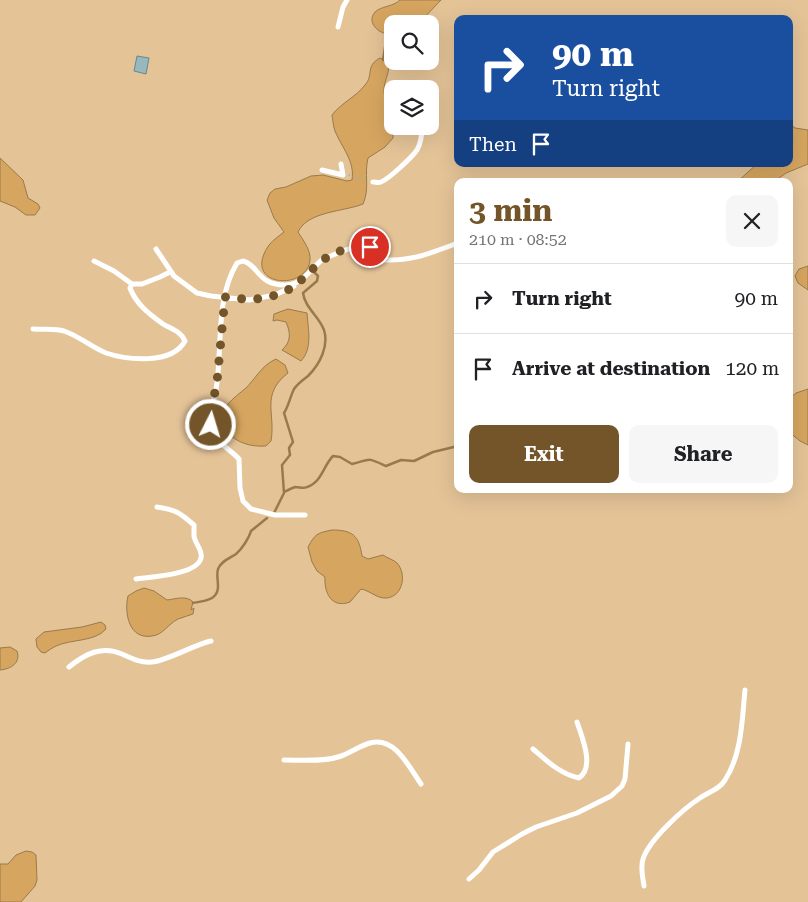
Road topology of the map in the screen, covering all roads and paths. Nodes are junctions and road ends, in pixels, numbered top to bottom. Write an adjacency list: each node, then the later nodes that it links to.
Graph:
1 (347, 0): 2 (lane)
2 (338, 27)
3 (420, 135): 7 (lane)
4 (341, 164): 5 (lane)
5 (322, 170)
6 (347, 174): 7 (path)
7 (373, 182)
8 (454, 244): 13 (lane)
9 (156, 249): 11 (lane)
10 (94, 261): 12 (lane)
11 (170, 272): 12 (lane); 14 (lane)
12 (132, 284): 15 (lane)
13 (296, 284): 14 (lane); 14 (lane)
14 (225, 297): 17 (lane)
15 (33, 329)
16 (157, 507): 18 (lane)
17 (305, 515)
18 (136, 579)
19 (211, 641): 20 (lane)
20 (69, 667)
21 (745, 690): 28 (lane)
22 (577, 722): 24 (lane)
23 (628, 744): 27 (lane)
24 (533, 749)
25 (284, 760): 26 (lane)
26 (421, 784)
27 (469, 879)
28 (644, 886)

